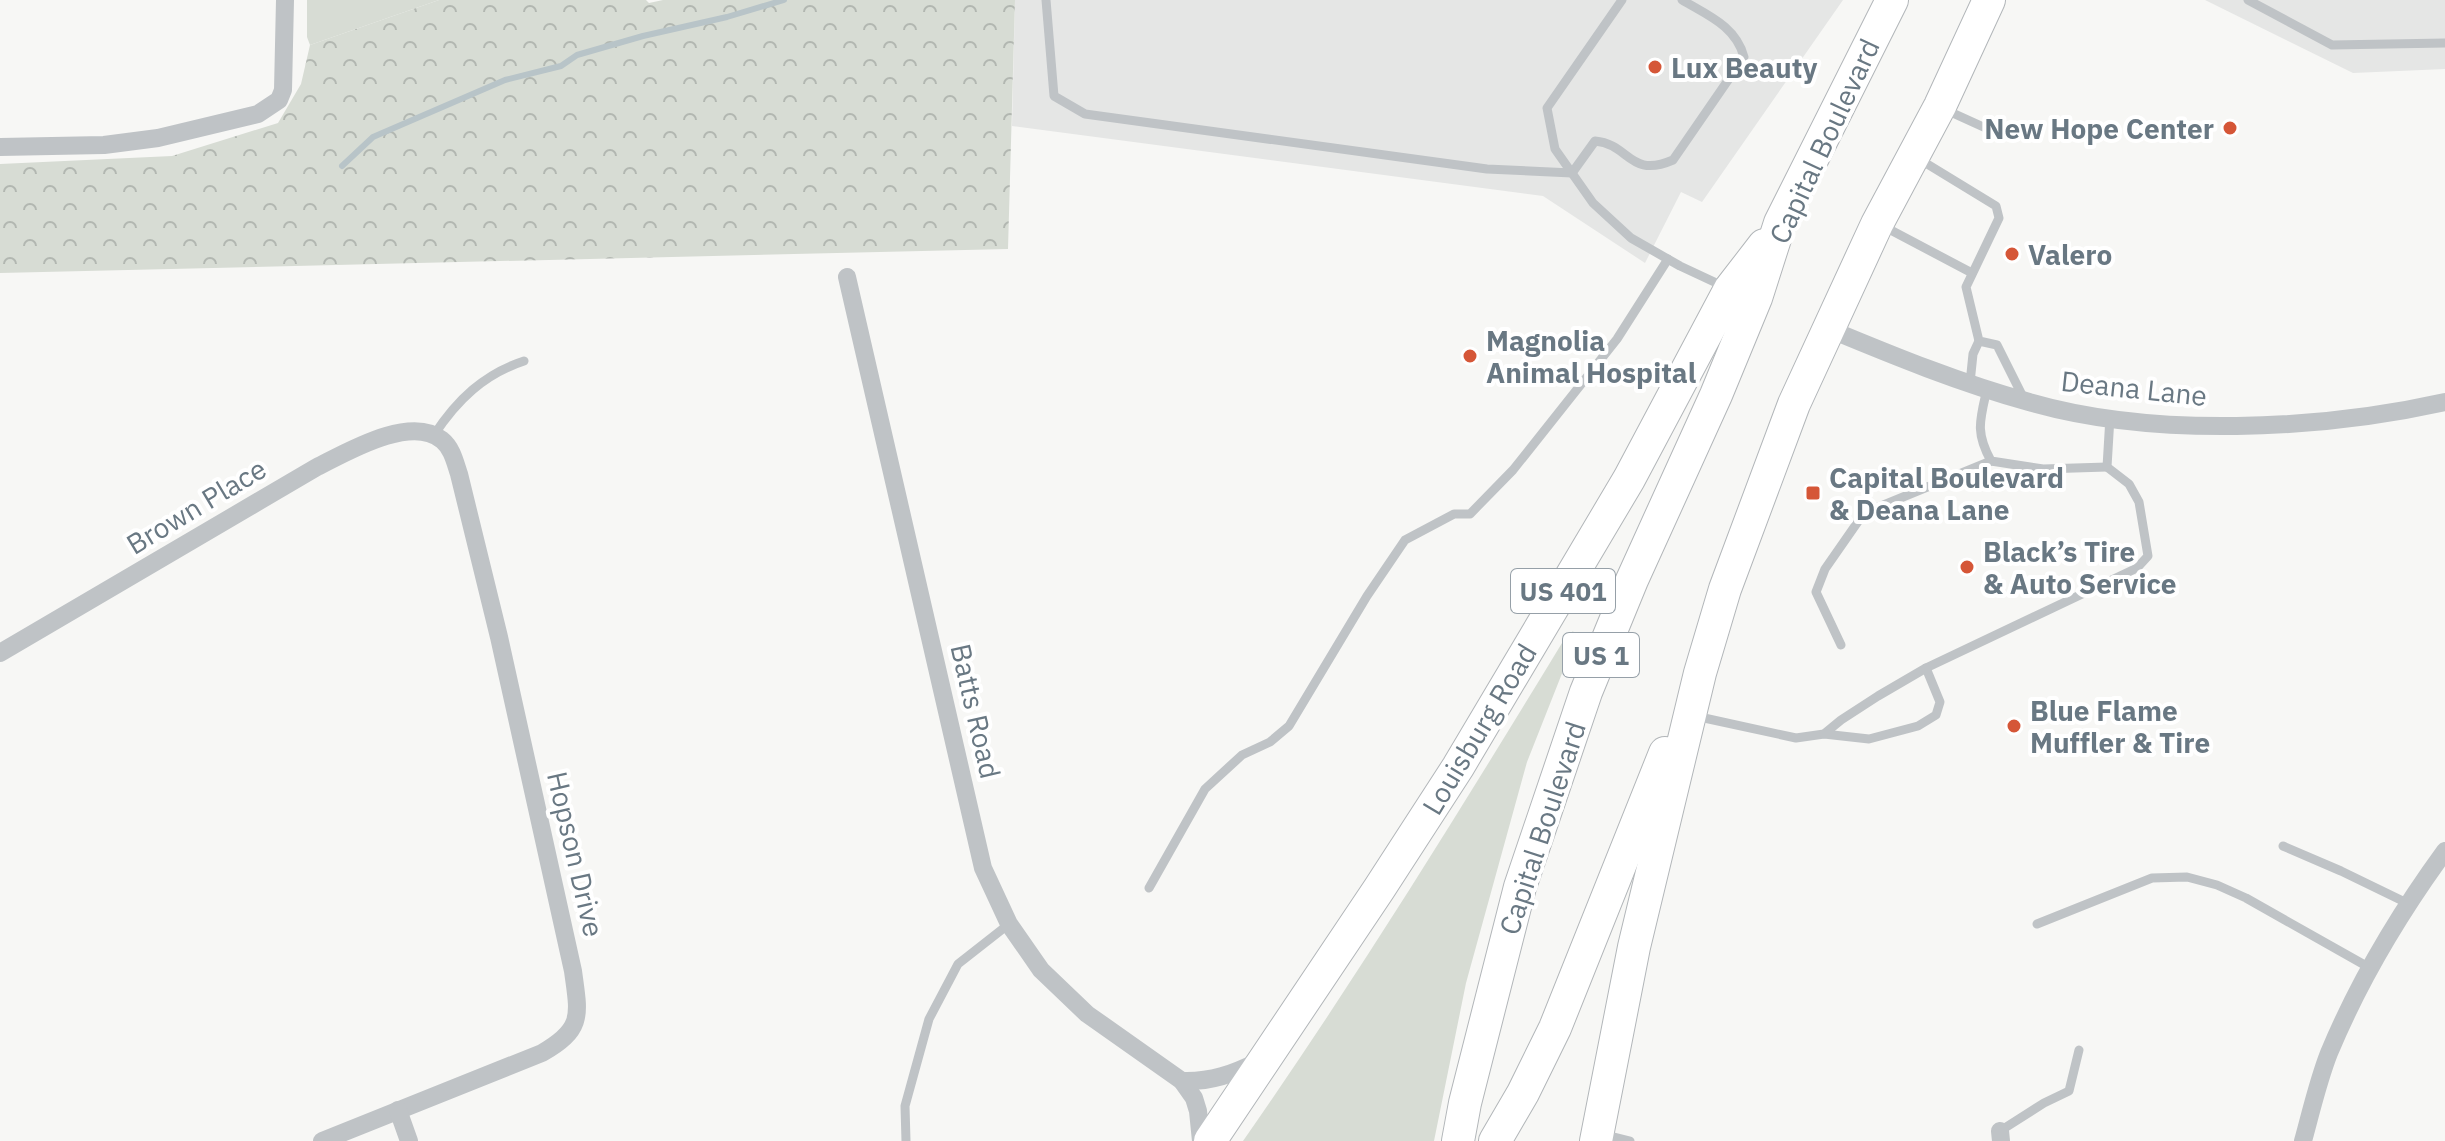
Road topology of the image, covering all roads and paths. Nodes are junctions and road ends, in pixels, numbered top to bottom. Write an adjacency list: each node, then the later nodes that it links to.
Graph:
1 (285, 0): 11 (street)
2 (1046, 0): 13 (lane)
3 (1622, 0): 13 (lane)
4 (1682, 0): 13 (lane)
5 (1892, 0): 18 (highway, Capital Boulevard / US 1)
6 (1989, 0): 9 (highway)
7 (2248, 0): 8 (lane)
8 (2445, 43)
9 (1940, 106): 10 (lane); 12 (highway)
10 (1990, 130)
11 (0, 147)
12 (1913, 156): 14 (highway); 16 (lane)
13 (1572, 173): 15 (lane)
14 (1877, 224): 16 (lane); 19 (highway)
15 (1668, 259): 18 (lane); 37 (lane)
16 (1972, 273): 20 (lane)
17 (847, 277): 39 (street, Batts Road)
18 (1743, 294): 43 (highway, Louisburg Road / US 401); 53 (highway, Capital Boulevard / US 1)
19 (1829, 329): 22 (street, Deana Lane); 32 (highway)
20 (1979, 341): 22 (lane); 23 (lane)
21 (524, 361): 26 (lane)
22 (1978, 386): 23 (street, Deana Lane); 27 (lane)
23 (2025, 401): 25 (street, Deana Lane)
24 (2445, 402): 25 (street, Deana Lane)
25 (2110, 417): 28 (lane)
26 (432, 434): 30 (street, Brown Place); 45 (street, Hopson Drive)
27 (1991, 461): 28 (lane); 29 (lane)
28 (2107, 467): 31 (lane)
29 (1841, 645)
30 (0, 653)
31 (1926, 668): 34 (lane); 34 (lane)
32 (1700, 673): 33 (highway); 54 (highway)
33 (1690, 715): 34 (lane); 47 (highway)
34 (1824, 734)
35 (2283, 846): 38 (lane)
36 (2445, 851): 38 (street)
37 (1149, 888)
38 (2409, 904): 41 (street)
39 (1009, 924): 44 (street, Batts Road); 50 (lane)
40 (2037, 924): 41 (lane)
41 (2370, 968): 56 (street)
42 (2079, 1050): 46 (lane)
43 (1266, 1058): 44 (street); 52 (highway, Louisburg Road / US 401)
44 (1182, 1081): 51 (street)
45 (398, 1110): 48 (street, Hopson Drive); 49 (street)
46 (2000, 1136)
47 (1597, 1137): 55 (lane)
48 (322, 1141)
49 (409, 1141)
50 (906, 1141)
51 (1201, 1141)
52 (1210, 1141)
53 (1458, 1141)
54 (1495, 1141)
55 (1630, 1141)
56 (2303, 1141)

